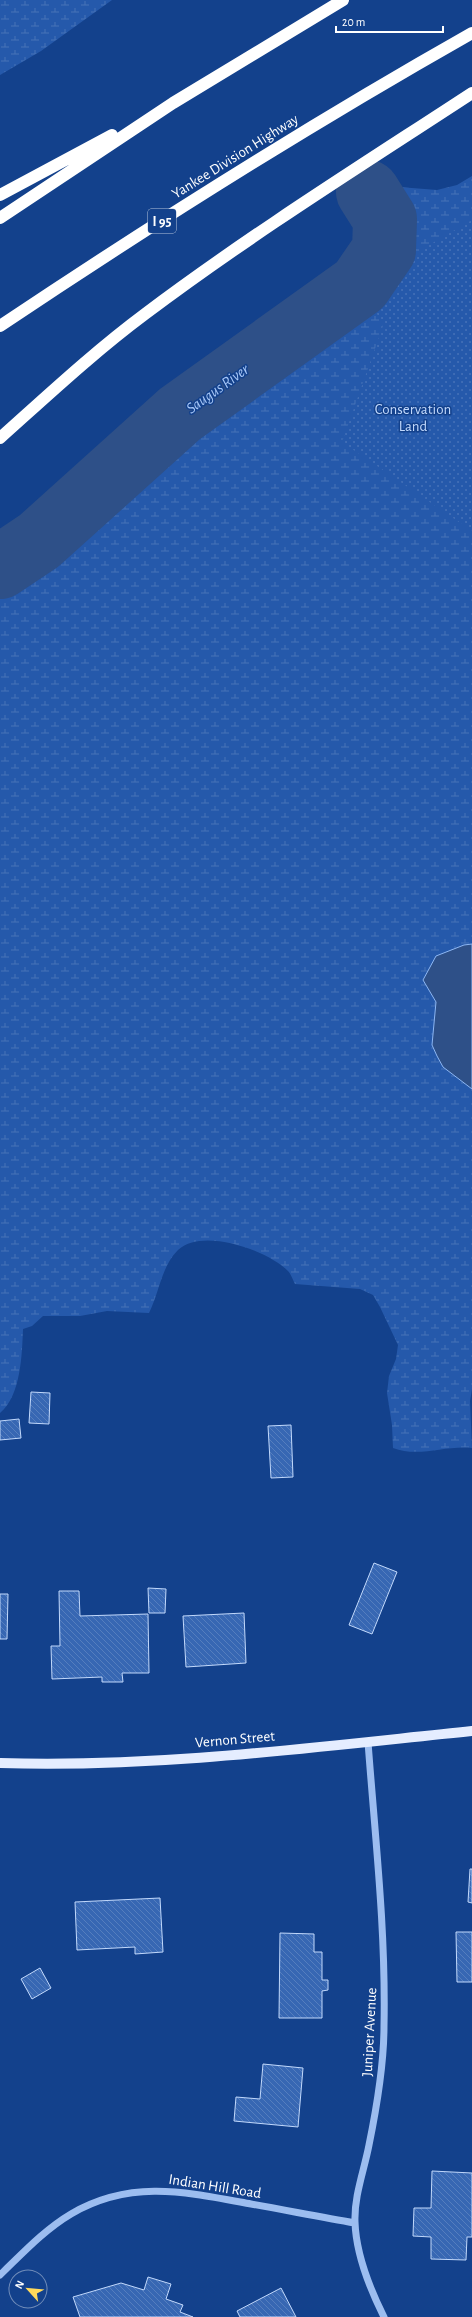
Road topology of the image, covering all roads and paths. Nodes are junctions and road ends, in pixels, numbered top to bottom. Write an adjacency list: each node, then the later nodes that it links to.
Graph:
1 (343, 0): 4 (highway)
2 (472, 33): 7 (highway, Yankee Division Highway / I 95)
3 (472, 93): 8 (highway)
4 (173, 103): 5 (highway); 6 (highway)
5 (0, 195)
6 (0, 218)
7 (0, 326)
8 (0, 438)
9 (472, 1731): 10 (main road, Vernon Street)
10 (368, 1742): 11 (main road, Vernon Street); 12 (street, Juniper Avenue)
11 (0, 1763)
12 (355, 2224): 13 (street, Indian Hill Road); 14 (street, Juniper Avenue)
13 (0, 2275)
14 (384, 2317)

